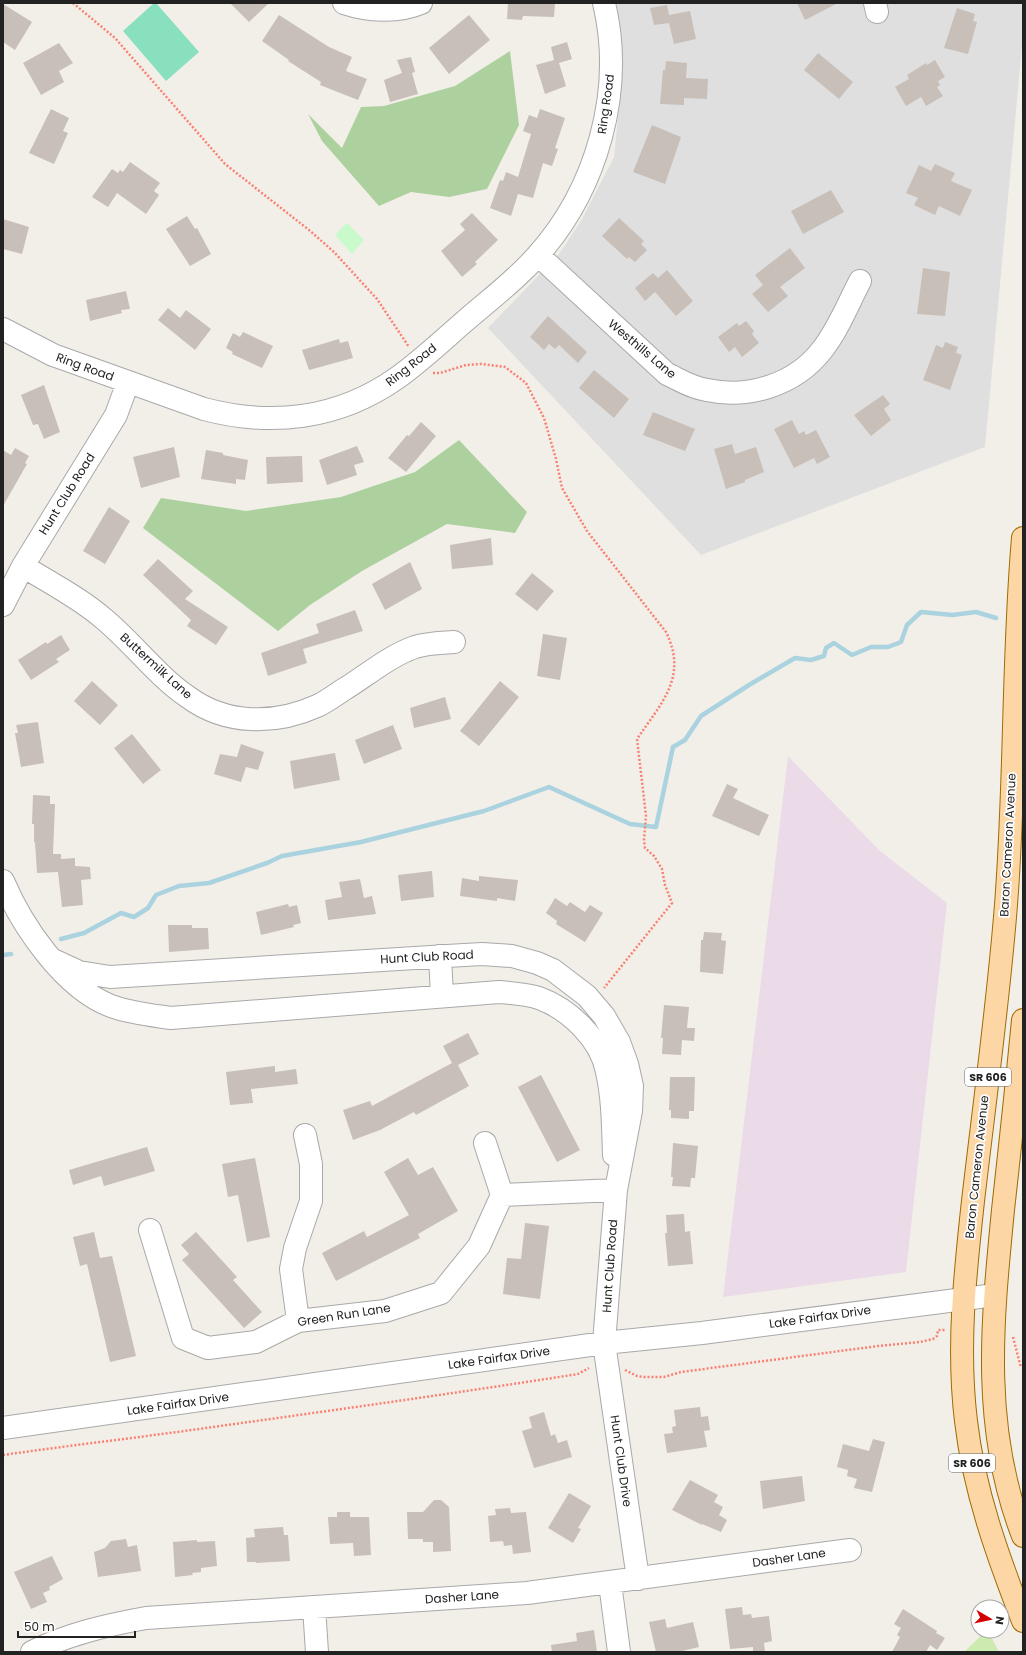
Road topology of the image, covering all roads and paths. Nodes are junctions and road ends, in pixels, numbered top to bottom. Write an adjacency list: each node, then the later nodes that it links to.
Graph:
1 (72, 3): 8 (path)
2 (344, 3): 3 (street)
3 (421, 3)
4 (604, 3): 5 (street, Ring Road)
5 (538, 255): 6 (street, Westhills Lane); 10 (street, Ring Road)
6 (860, 281)
7 (3, 329): 10 (street, Ring Road)
8 (411, 349)
9 (425, 373): 19 (path)
10 (128, 382): 12 (street, Hunt Club Road)
11 (1023, 538): 27 (main road, Baron Cameron Avenue / SR 606)
12 (23, 566): 13 (street, Hunt Club Road); 14 (street, Buttermilk Lane)
13 (3, 605)
14 (454, 642)
15 (3, 881): 17 (street, Hunt Club Road)
16 (440, 956): 17 (street, Hunt Club Road); 18 (street); 19 (street, Hunt Club Road)
17 (53, 960): 18 (street, Hunt Club Road)
18 (442, 996): 23 (street, Hunt Club Road)
19 (593, 1003): 23 (street, Hunt Club Road)
20 (1023, 1020): 26 (main road, SR 606)
21 (305, 1135): 28 (street)
22 (485, 1143): 24 (street)
23 (616, 1190): 24 (street); 31 (street, Hunt Club Road)
24 (502, 1195): 28 (street, Green Run Lane)
25 (150, 1230): 28 (street, Green Run Lane)
26 (995, 1294): 27 (street, Lake Fairfax Drive); 29 (main road, SR 606)
27 (965, 1297): 30 (main road, Baron Cameron Avenue / SR 606); 31 (street, Lake Fairfax Drive)
28 (298, 1321)
29 (994, 1326): 33 (path); 36 (main road, SR 606)
30 (963, 1329): 32 (path); 41 (main road, Baron Cameron Avenue / SR 606)
31 (604, 1343): 32 (street, Hunt Club Drive); 34 (street, Lake Fairfax Drive)
32 (608, 1367): 35 (path); 38 (street, Hunt Club Drive)
33 (1021, 1368)
34 (3, 1428)
35 (3, 1455)
36 (1023, 1536)
37 (850, 1550): 38 (street, Dasher Lane)
38 (638, 1579): 39 (street, Dasher Lane)
39 (610, 1583): 40 (street, Dasher Lane); 44 (street)
40 (314, 1607): 42 (street, Dasher Lane); 43 (street)
41 (1023, 1622)
42 (32, 1652)
43 (317, 1652)
44 (619, 1652)

